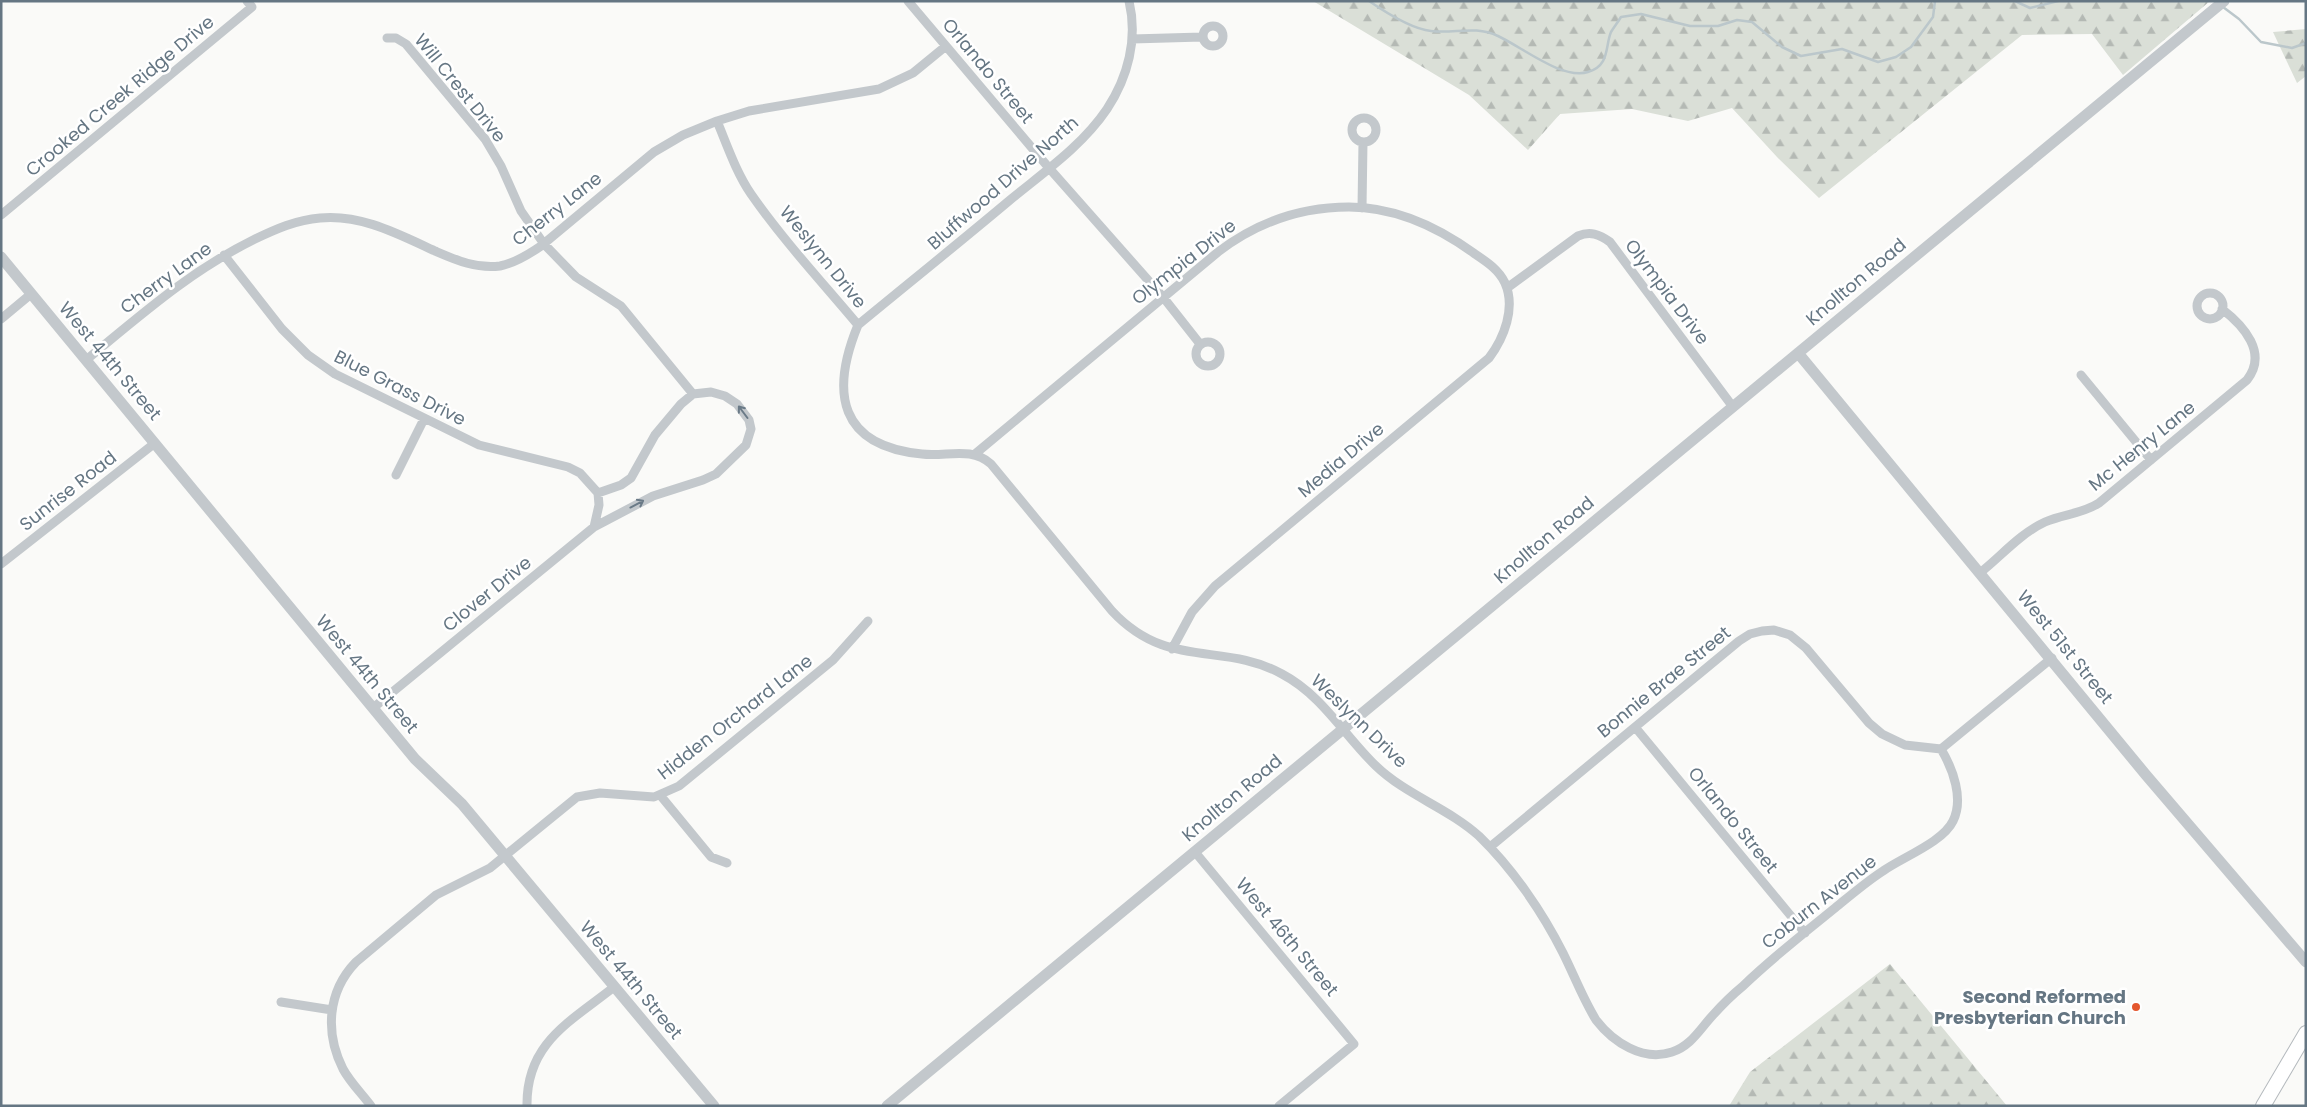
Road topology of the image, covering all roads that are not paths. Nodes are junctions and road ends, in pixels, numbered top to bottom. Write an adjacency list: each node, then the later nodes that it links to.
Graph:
1 (247, 1): 13 (street, Crooked Creek Ridge Drive)
2 (908, 1): 8 (street, Orlando Street)
3 (1129, 1): 7 (street, Bluffwood Drive North)
4 (2224, 1): 24 (street, Knollton Road)
5 (1202, 37): 7 (street)
6 (387, 38): 14 (street, Will Crest Drive)
7 (1132, 39): 11 (street, Bluffwood Drive North)
8 (946, 46): 9 (street, Cherry Lane); 11 (street, Orlando Street)
9 (717, 121): 14 (street, Cherry Lane); 22 (street, Weslynn Drive)
10 (1363, 142): 12 (street)
11 (1049, 168): 19 (street, Orlando Street); 22 (street, Bluffwood Drive North)
12 (1362, 208): 17 (street, Olympia Drive); 19 (street, Olympia Drive)
13 (1, 215)
14 (544, 244): 15 (street, Cherry Lane); 27 (street, Will Crest Drive)
15 (224, 254): 25 (street, Cherry Lane); 29 (street, Blue Grass Drive)
16 (1, 257): 18 (street, West 44th Street)
17 (1507, 288): 28 (street, Olympia Drive); 39 (street, Media Drive)
18 (31, 294): 21 (street); 25 (street, West 44th Street)
19 (1162, 297): 23 (street, Orlando Street); 31 (street, Olympia Drive)
20 (2222, 309): 32 (street, Mc Henry Lane)
21 (1, 319)
22 (858, 325): 31 (street, Weslynn Drive)
23 (1200, 344)
24 (1798, 352): 28 (street, Knollton Road); 37 (street, West 51st Street)
25 (86, 360): 30 (street, West 44th Street)
26 (2081, 375): 32 (street)
27 (693, 394): 34 (street); 35 (street, Clover Drive, one-way to 27)
28 (1733, 407): 43 (street, Knollton Road)
29 (424, 419): 33 (street); 34 (street, Blue Grass Drive)
30 (155, 442): 36 (street, Sunrise Road); 41 (street, West 44th Street)
31 (975, 454): 39 (street, Weslynn Drive)
32 (2151, 460): 37 (street, Mc Henry Lane)
33 (396, 475)
34 (598, 493): 35 (street)
35 (594, 527): 41 (street, Clover Drive)
36 (1, 564)
37 (1981, 572): 40 (street, West 51st Street)
38 (868, 621): 45 (street, Hidden Orchard Lane)
39 (1172, 649): 43 (street, Weslynn Drive)
40 (2052, 658): 44 (street); 51 (street, West 51st Street)
41 (373, 708): 48 (street, West 44th Street)
42 (1635, 727): 44 (street, Bonnie Brae Street); 46 (street, Bonnie Brae Street); 50 (street, Orlando Street)
43 (1342, 730): 46 (street, Weslynn Drive); 47 (street, Knollton Road)
44 (1941, 749): 50 (street, Coburn Avenue)
45 (660, 795): 48 (street, Hidden Orchard Lane); 49 (street)
46 (1490, 847): 56 (street, Weslynn Drive)
47 (1195, 852): 60 (street, Knollton Road); 61 (street, West 46th Street)
48 (504, 856): 52 (street, West 44th Street); 54 (street, Hidden Orchard Lane)
49 (727, 863)
50 (1805, 933): 56 (street, Coburn Avenue)
51 (2306, 962)
52 (614, 987): 58 (street); 59 (street, West 44th Street)
53 (281, 1002): 54 (street)
54 (332, 1010): 57 (street, Hidden Orchard Lane)
55 (2306, 1033): 62 (main road)
56 (1651, 1054)
57 (371, 1106)
58 (527, 1106)
59 (714, 1106)
60 (887, 1106)
61 (1279, 1106)
62 (2262, 1106)

